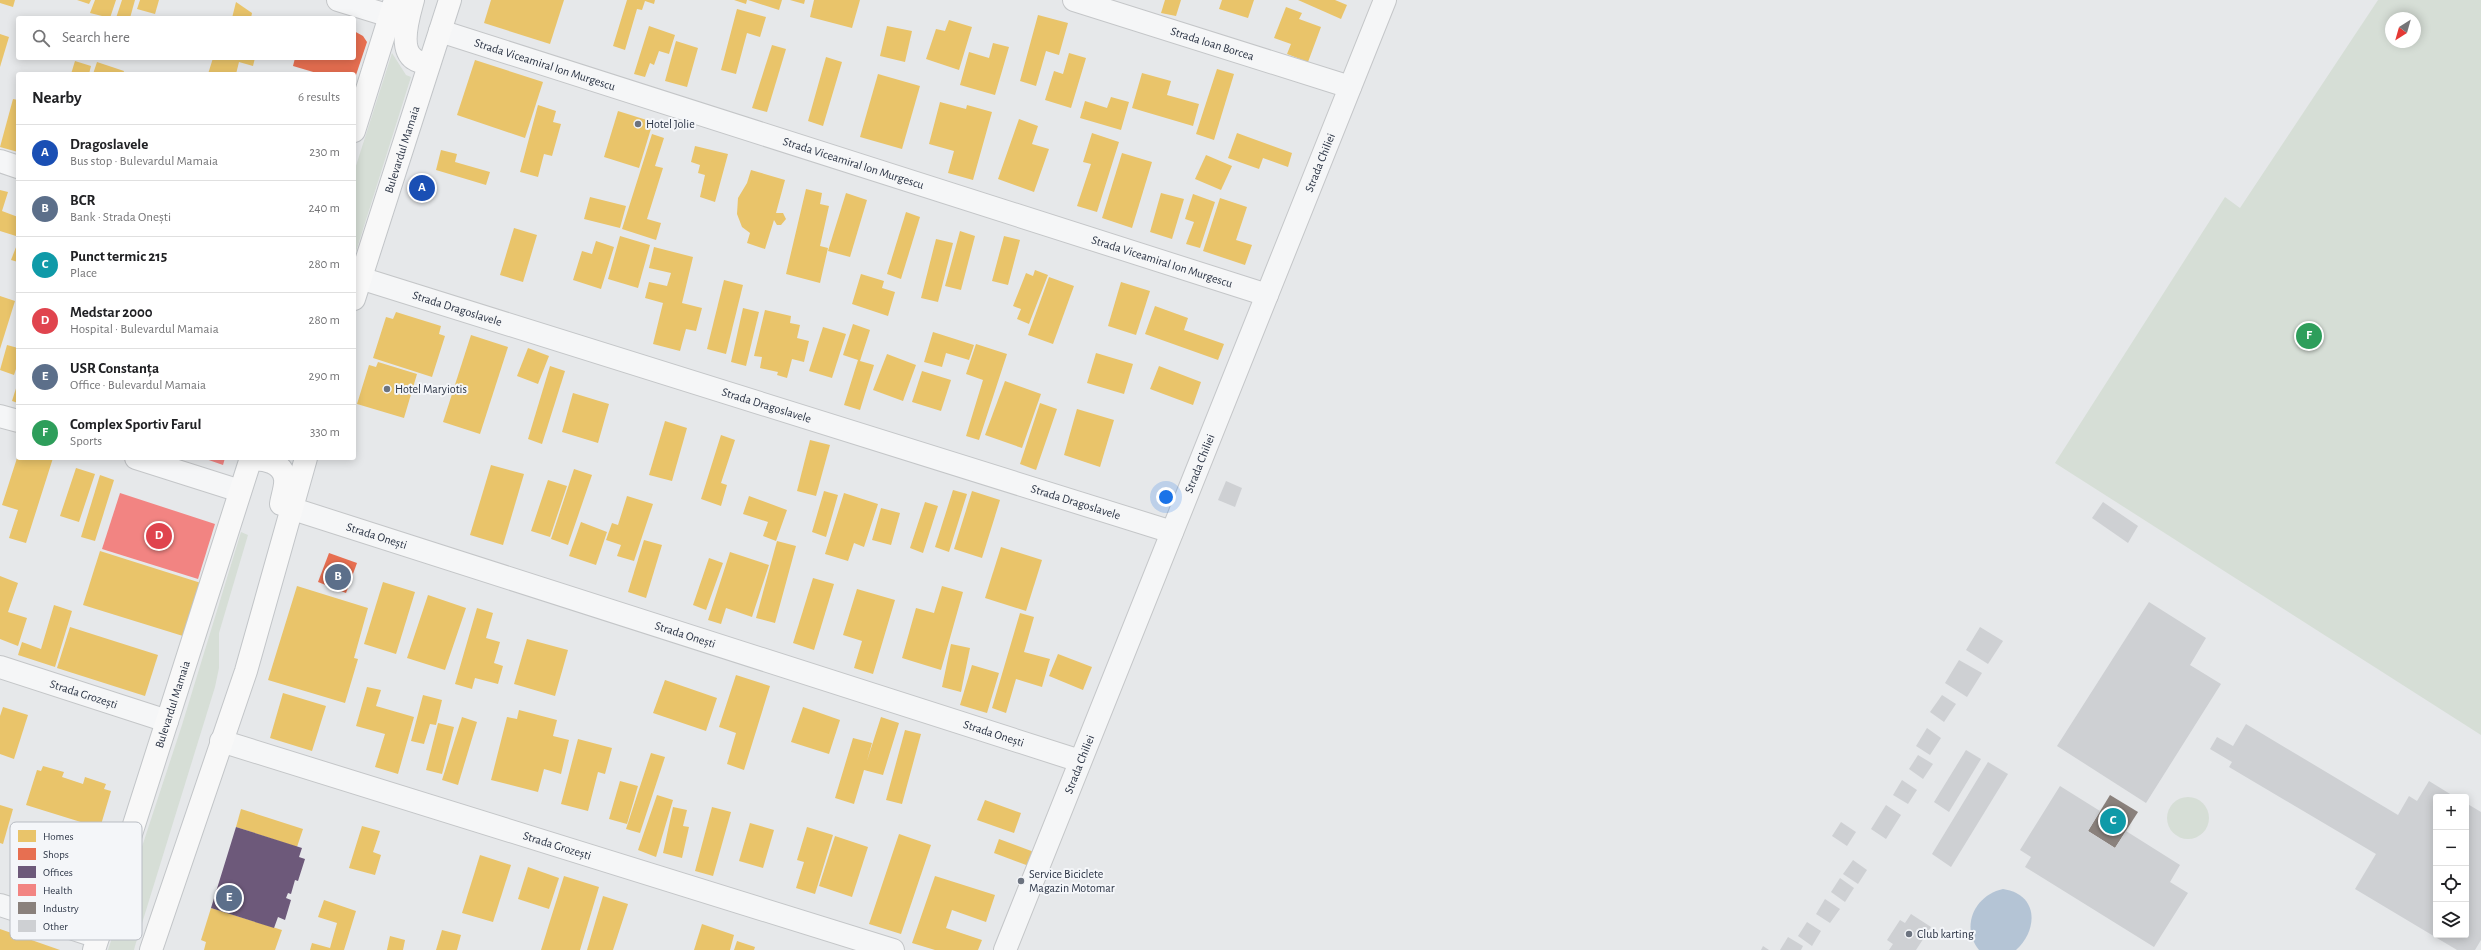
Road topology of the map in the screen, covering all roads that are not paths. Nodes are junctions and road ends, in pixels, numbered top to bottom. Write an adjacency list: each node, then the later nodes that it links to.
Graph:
1 (338, 0): 6 (street)
2 (413, 0): 8 (main road)
3 (450, 0): 7 (main road, Bulevardul Mamaia)
4 (1074, 0): 9 (street, Strada Ioan Borcea)
5 (1385, 0): 9 (street, Strada Chiliei)
6 (393, 8): 10 (main road)
7 (440, 32): 8 (main road, Bulevardul Mamaia); 15 (street, Strada Viceamiral Ion Murgescu)
8 (429, 64): 13 (main road, Bulevardul Mamaia)
9 (1350, 87): 15 (street, Strada Chiliei)
10 (356, 125)
11 (0, 161): 12 (street)
12 (16, 166)
13 (360, 278): 14 (main road, Bulevardul Mamaia); 24 (street, Strada Dragoslavele)
14 (356, 292)
15 (1267, 295): 24 (street, Strada Chiliei)
16 (0, 416): 17 (street)
17 (16, 420)
18 (142, 460): 22 (street)
19 (250, 460): 22 (main road, Bulevardul Mamaia)
20 (268, 460): 26 (main road)
21 (305, 460): 23 (main road)
22 (240, 491): 27 (main road, Bulevardul Mamaia)
23 (290, 508): 26 (main road); 29 (street, Strada Onești)
24 (1172, 532): 29 (street, Strada Chiliei)
25 (0, 667): 27 (street, Strada Grozești)
26 (246, 671): 28 (main road)
27 (167, 721): 30 (main road, Bulevardul Mamaia)
28 (221, 741): 35 (main road); 36 (street, Strada Grozești)
29 (1080, 761): 37 (street, Strada Chiliei)
30 (135, 822)
31 (0, 905): 32 (street)
32 (10, 909)
33 (86, 940): 34 (street)
34 (96, 944)
35 (151, 950)
36 (893, 950)
37 (1005, 950)

